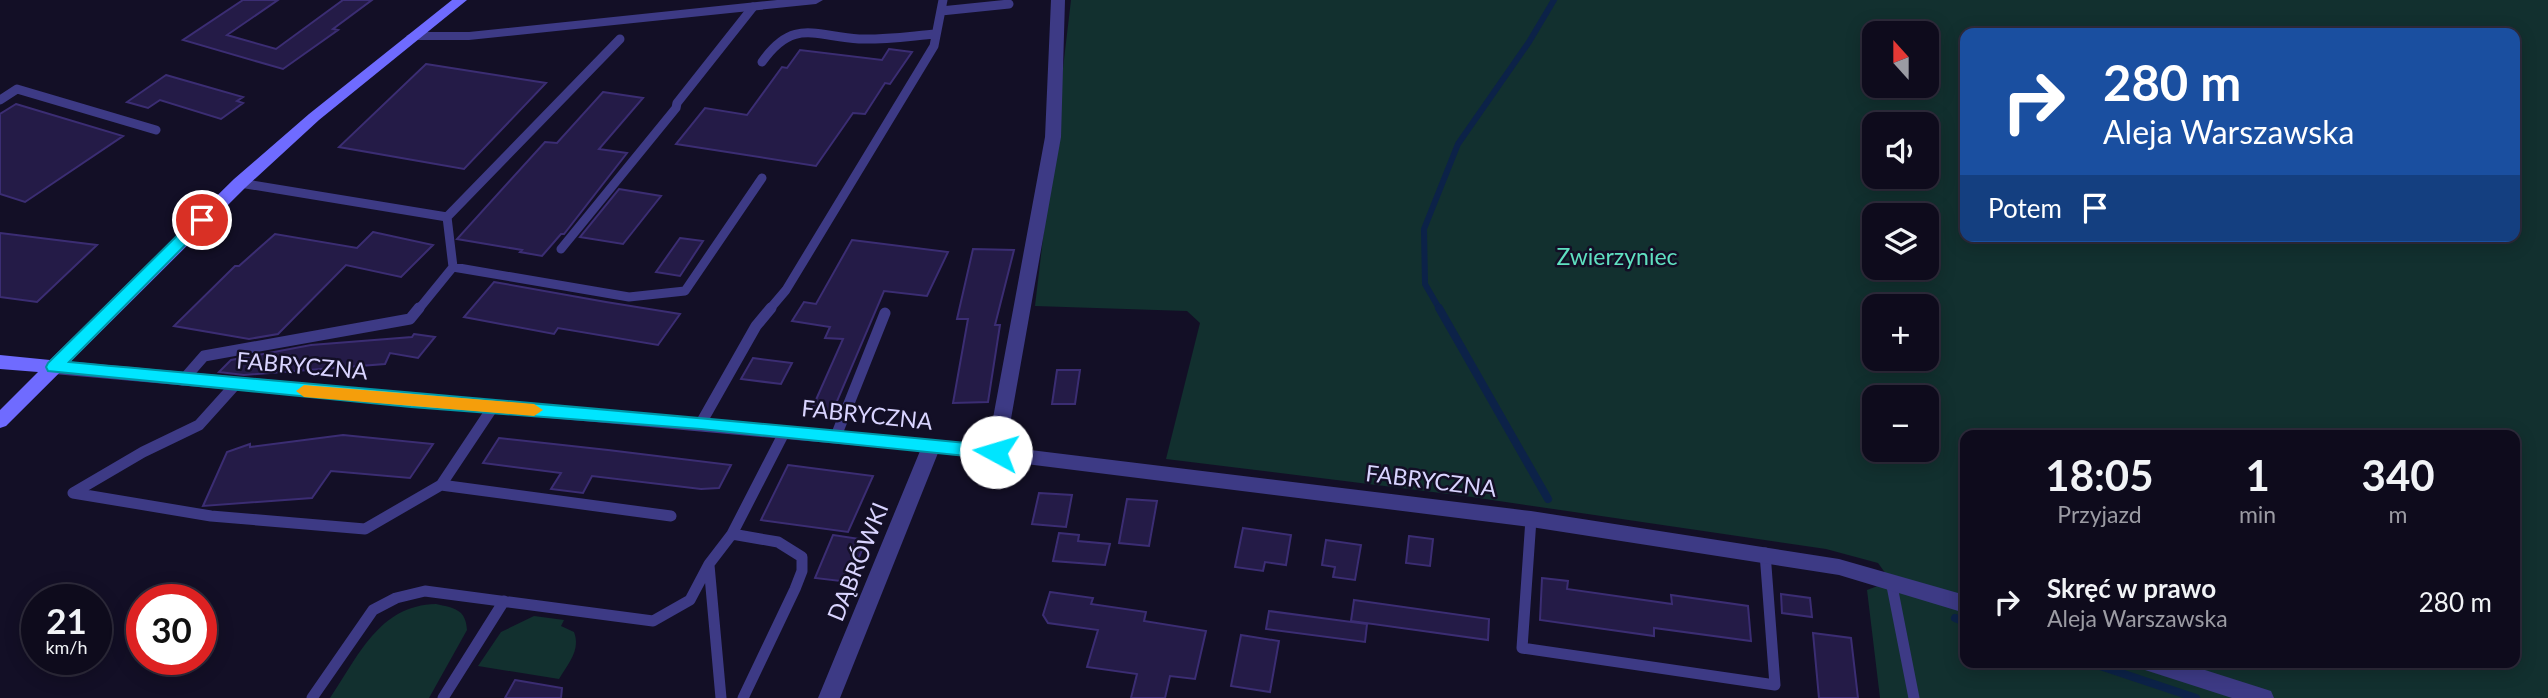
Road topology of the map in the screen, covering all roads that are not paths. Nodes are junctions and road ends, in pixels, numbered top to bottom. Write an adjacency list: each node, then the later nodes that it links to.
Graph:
1 (460, 0): 8 (street)
2 (816, 0): 6 (street)
3 (1058, 0): 29 (street)
4 (1009, 4): 5 (lane)
5 (942, 5): 7 (lane)
6 (753, 7): 8 (street); 16 (lane)
7 (936, 34): 10 (lane); 25 (lane)
8 (413, 36): 14 (street)
9 (620, 39): 15 (lane)
10 (762, 62)
11 (0, 100): 12 (lane)
12 (156, 130)
13 (762, 178): 17 (lane)
14 (240, 183): 15 (lane); 20 (street)
15 (447, 217): 17 (lane)
16 (561, 249)
17 (453, 267): 21 (lane)
18 (885, 313): 27 (lane)
19 (0, 362): 20 (street)
20 (54, 367): 21 (street, FABRYCZNA); 24 (street)
21 (183, 380): 22 (street, FABRYCZNA)
22 (235, 384): 23 (street, FABRYCZNA); 30 (lane)
23 (493, 407): 25 (street, FABRYCZNA); 30 (lane)
24 (0, 421)
25 (701, 423): 26 (street, FABRYCZNA)
26 (785, 431): 27 (street, FABRYCZNA); 33 (lane)
27 (836, 436): 28 (street, FABRYCZNA)
28 (932, 445): 29 (street, FABRYCZNA); 44 (street, DĄBRÓWKI)
29 (996, 452): 32 (street, FABRYCZNA)
30 (442, 485): 31 (lane)
31 (671, 516)
32 (1531, 519): 34 (street, FABRYCZNA); 34 (lane)
33 (732, 534): 35 (lane); 43 (lane)
34 (1765, 553): 36 (street, FABRYCZNA)
35 (709, 564): 37 (lane); 42 (lane)
36 (1891, 581): 38 (street, FABRYCZNA); 45 (lane)
37 (504, 601): 40 (lane); 41 (lane)
38 (1960, 602)
39 (2168, 668): 46 (street)
40 (312, 698)
41 (443, 698)
42 (721, 698)
43 (743, 698)
44 (829, 698)
45 (1914, 698)
46 (2263, 698)

